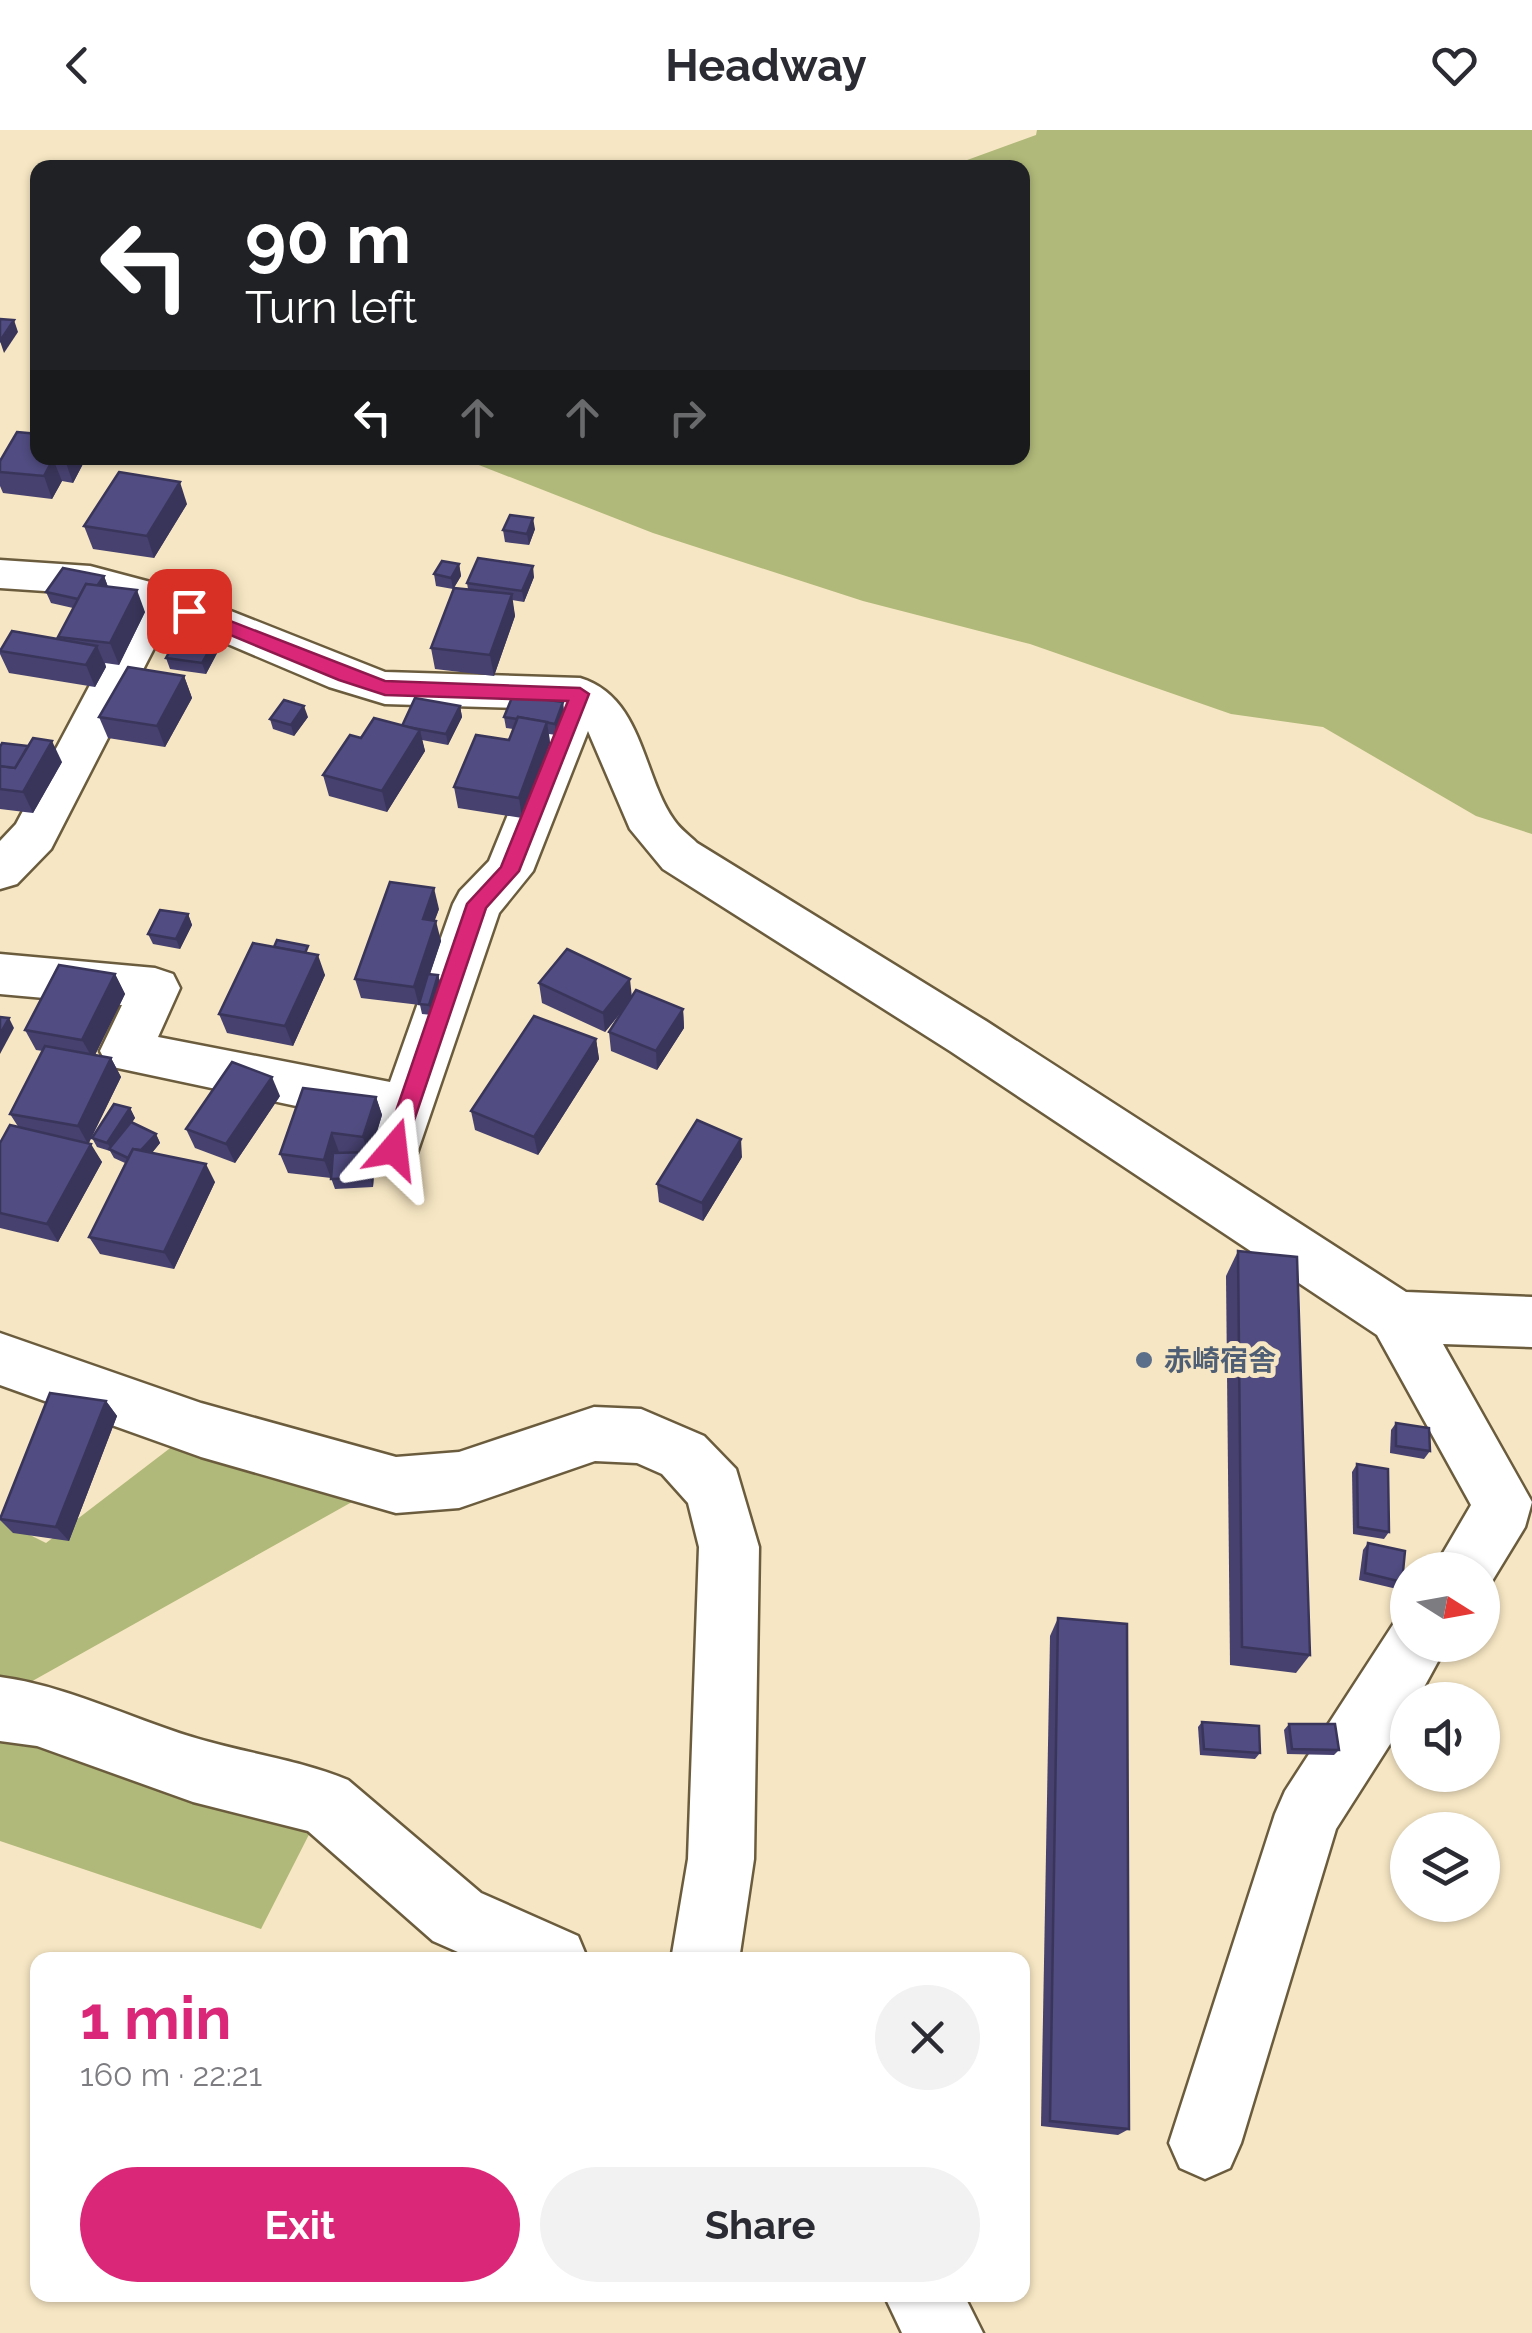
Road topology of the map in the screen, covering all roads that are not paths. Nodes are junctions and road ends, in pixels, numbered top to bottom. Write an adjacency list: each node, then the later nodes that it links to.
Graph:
1 (0, 574): 2 (street)
2 (158, 598): 3 (street); 4 (street)
3 (580, 694): 5 (street); 6 (street)
4 (0, 871)
5 (0, 974)
6 (1397, 1317): 7 (street); 9 (street)
7 (1532, 1322)
8 (0, 1360): 13 (street)
9 (1475, 1552)
10 (1405, 1662): 14 (street)
11 (0, 1708): 12 (street)
12 (536, 1952)
13 (707, 1952)
14 (1205, 2143)
15 (925, 2302): 16 (street)
16 (945, 2333)

